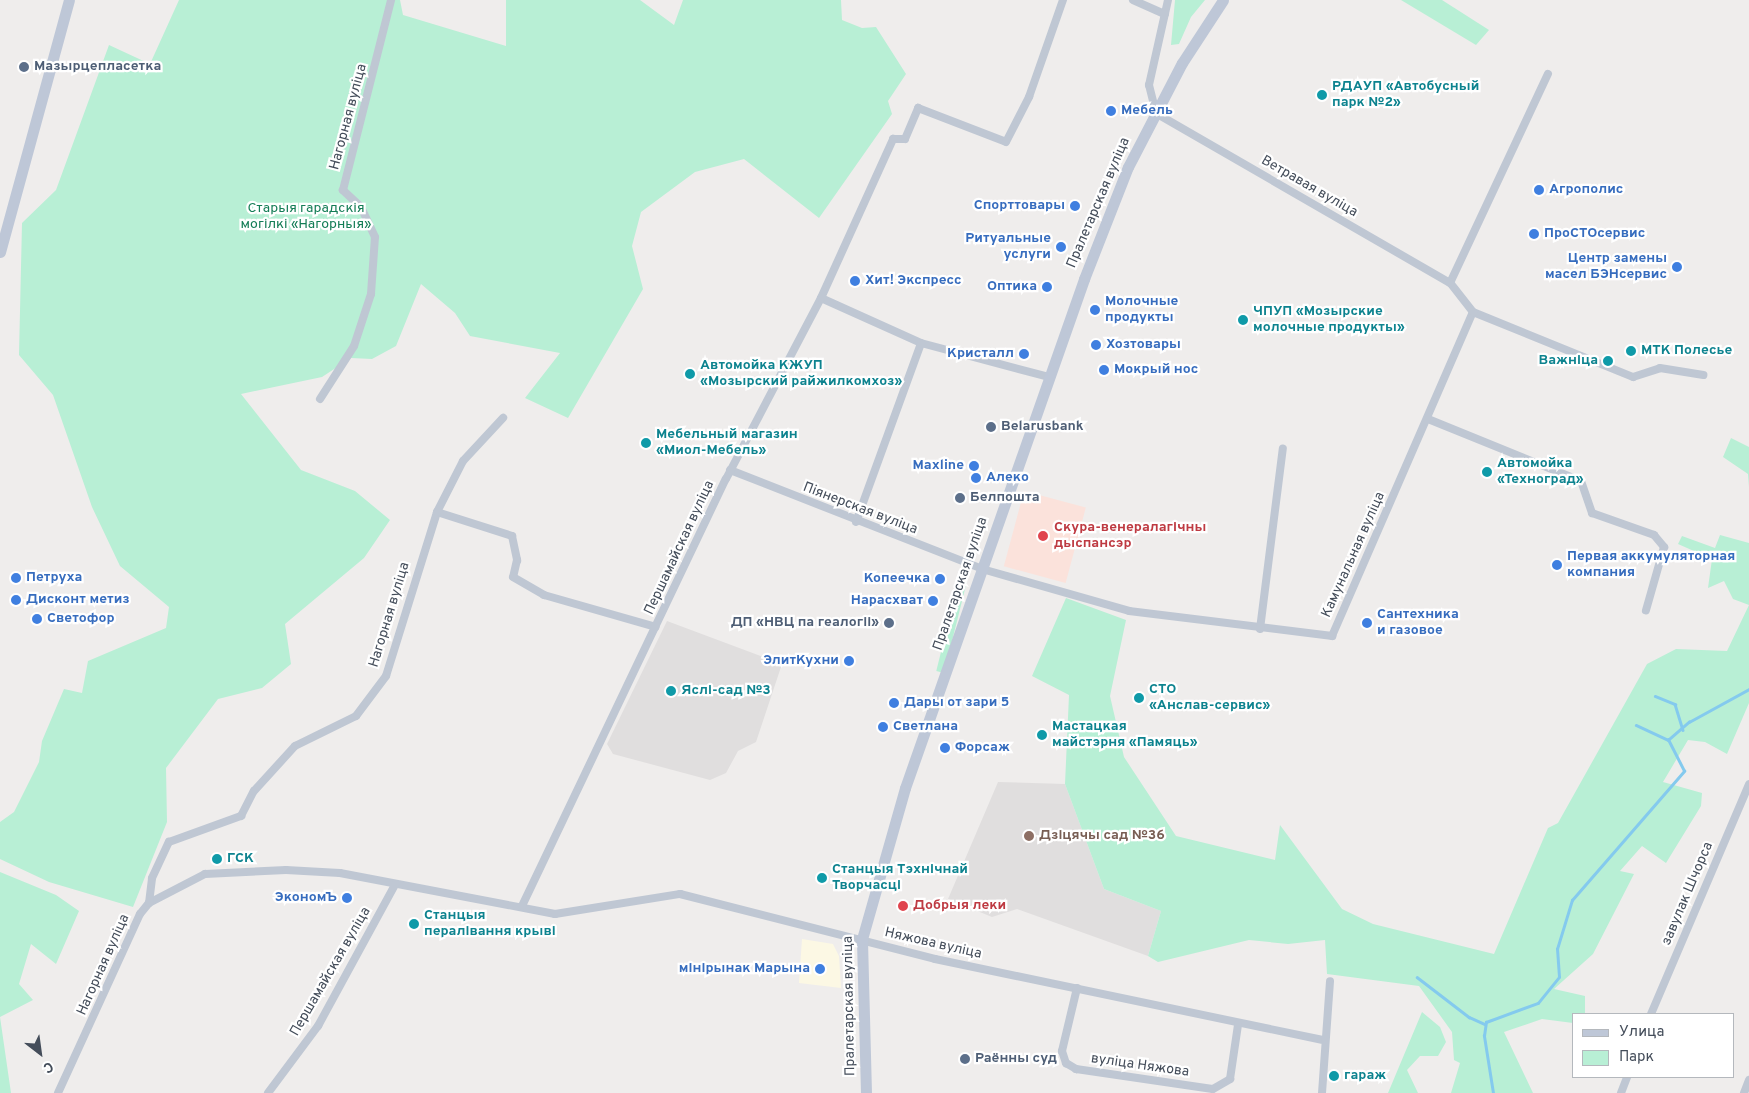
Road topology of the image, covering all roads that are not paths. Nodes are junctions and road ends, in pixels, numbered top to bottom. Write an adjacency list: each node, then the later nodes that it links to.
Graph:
1 (69, 0): 10 (main road)
2 (391, 0): 17 (street, Нагорная вуліца)
3 (1063, 0): 12 (street, Першамайская вуліца)
4 (1133, 0): 7 (street)
5 (1168, 0): 7 (street)
6 (1223, 0): 9 (main road, Пралетарская вуліца)
7 (1166, 14): 9 (street)
8 (1548, 74): 11 (street)
9 (1156, 113): 11 (street, Ветравая вуліца); 16 (main road, Пралетарская вуліца)
10 (0, 252)
11 (1450, 283): 13 (street, Ветравая вуліца)
12 (821, 298): 14 (street); 21 (street, Першамайская вуліца)
13 (1473, 312): 15 (street, Ветравая вуліца); 19 (street)
14 (921, 343): 16 (street); 23 (street)
15 (1703, 375)
16 (1049, 377): 24 (main road, Пралетарская вуліца)
17 (320, 399)
18 (503, 418): 22 (street, Нагорная вуліца)
19 (1428, 419): 25 (street); 27 (street, Камунальная вуліца)
20 (1283, 448): 27 (street)
21 (730, 470): 23 (street, Піянерская вуліца); 26 (street, Першамайская вуліца)
22 (437, 512): 26 (street); 30 (street, Нагорная вуліца)
23 (856, 522): 24 (street, Піянерская вуліца)
24 (982, 569): 27 (street, Камунальная вуліца); 33 (main road, Пралетарская вуліца)
25 (1646, 610)
26 (656, 627): 31 (street, Першамайская вуліца)
27 (1260, 629)
28 (1749, 784): 36 (street, завулак Шчорса)
29 (396, 885): 30 (street, Нагорная вуліца); 31 (street, Нагорная вуліца); 42 (street, Першамайская вуліца)
30 (149, 904): 41 (street, Нагорная вуліца)
31 (522, 906): 32 (street, Нагорная вуліца)
32 (538, 910): 33 (street, Няжова вуліца)
33 (862, 940): 35 (street, Няжова вуліца); 43 (main road, Пралетарская вуліца)
34 (1330, 981): 38 (street)
35 (1077, 988): 37 (street, Няжова вуліца); 37 (street, вуліца Няжова)
36 (1651, 1013)
37 (1238, 1025): 38 (street, Няжова вуліца)
38 (1322, 1040): 44 (street)
39 (1627, 1078): 45 (street)
40 (1749, 1080): 46 (street)
41 (58, 1093)
42 (268, 1093)
43 (866, 1093)
44 (1322, 1093)
45 (1621, 1093)
46 (1744, 1093)

